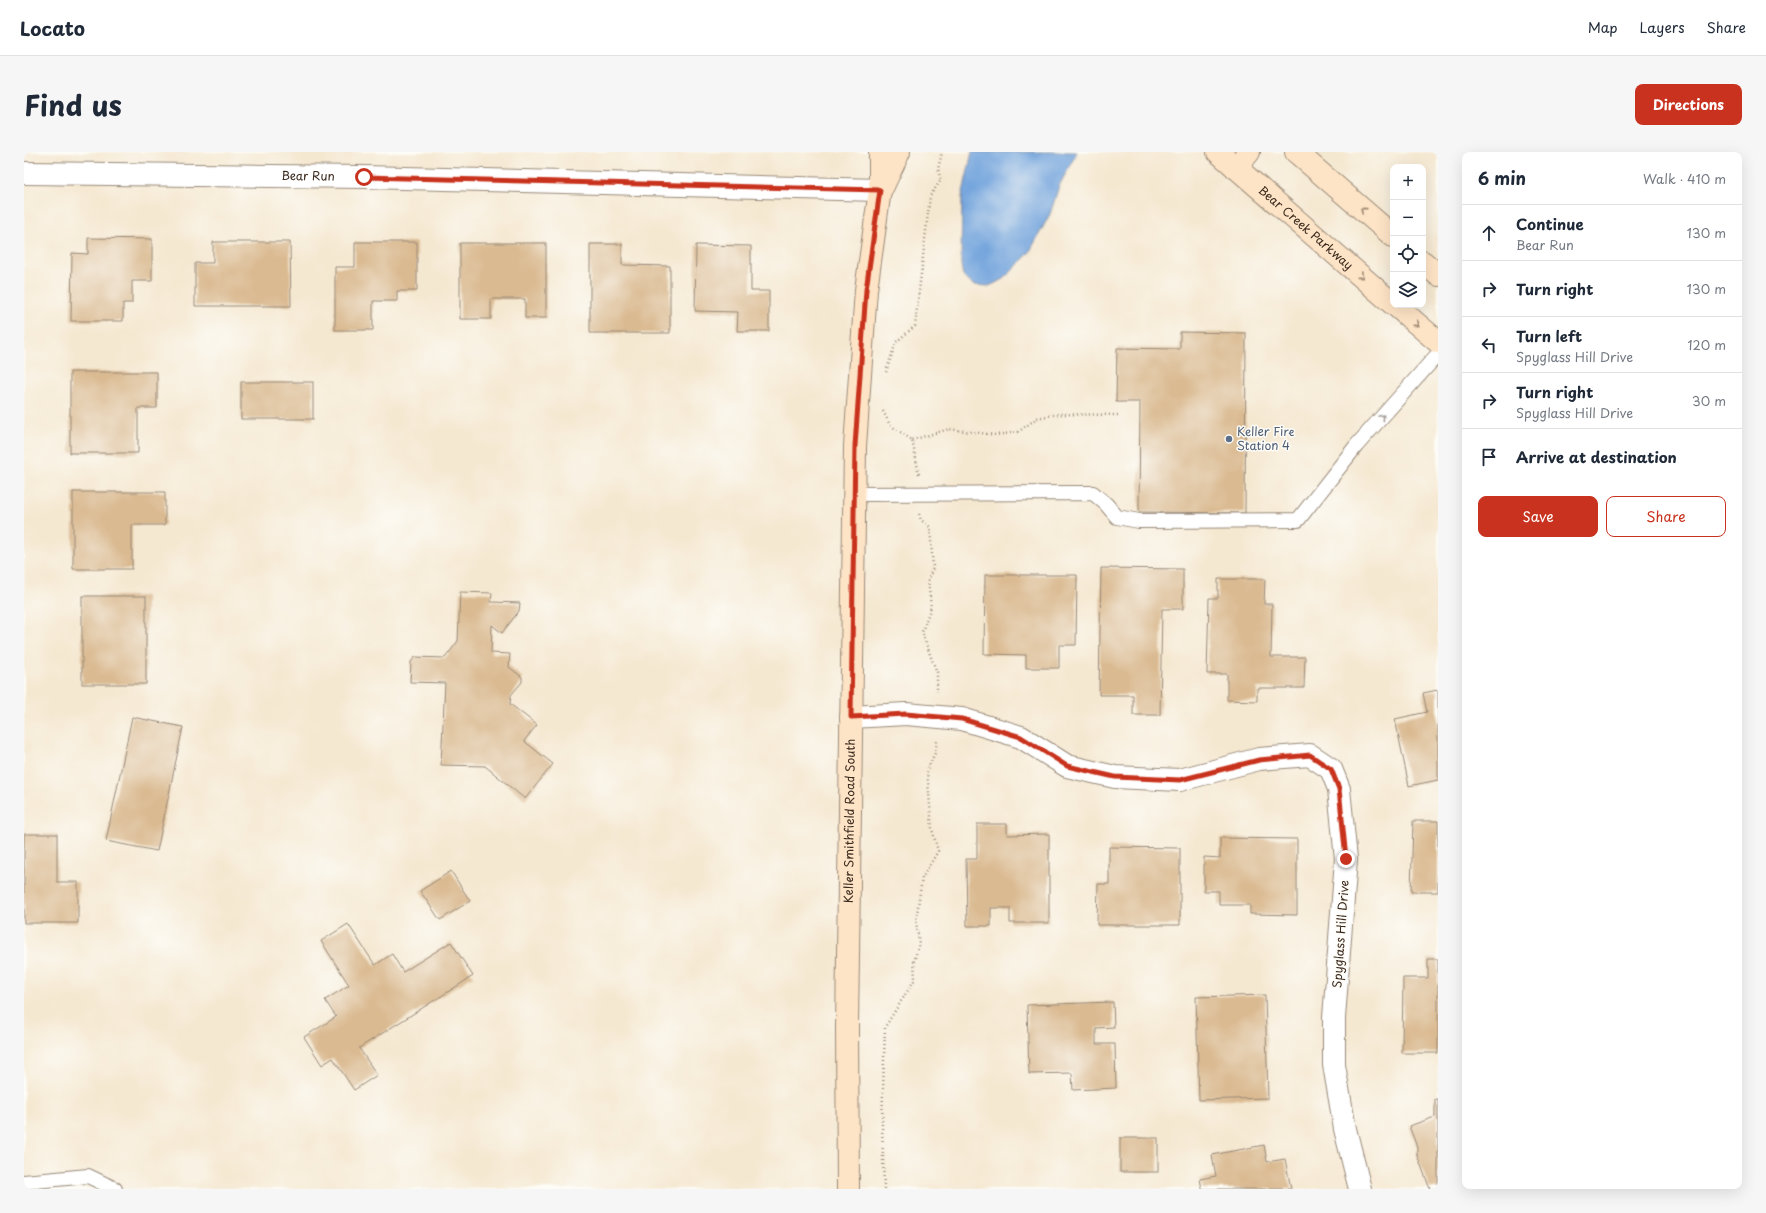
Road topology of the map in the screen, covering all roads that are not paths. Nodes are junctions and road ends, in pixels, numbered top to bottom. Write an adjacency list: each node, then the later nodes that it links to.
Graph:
1 (880, 152): 7 (main road, Keller Smithfield Road South)
2 (899, 152): 7 (main road, Keller Smithfield Road South)
3 (1218, 152): 5 (main road, Bear Creek Parkway)
4 (1296, 152): 8 (main road, one-way to 4)
5 (1243, 160): 11 (main road, Bear Creek Parkway, one-way to 11)
6 (24, 173): 7 (street, Bear Run)
7 (880, 190): 15 (main road, Keller Smithfield Road South)
8 (1390, 233)
9 (1426, 265): 10 (main road)
10 (1438, 275)
11 (1390, 300)
12 (1399, 308): 13 (main road, Bear Creek Parkway, one-way to 13)
13 (1438, 342)
14 (1438, 354): 15 (lane, one-way to 14)
15 (853, 494): 16 (main road, Keller Smithfield Road South)
16 (851, 717): 19 (main road, Keller Smithfield Road South); 20 (street, Spyglass Hill Drive)
17 (24, 1182): 18 (lane)
18 (115, 1189)
19 (848, 1189)
20 (1360, 1189)

